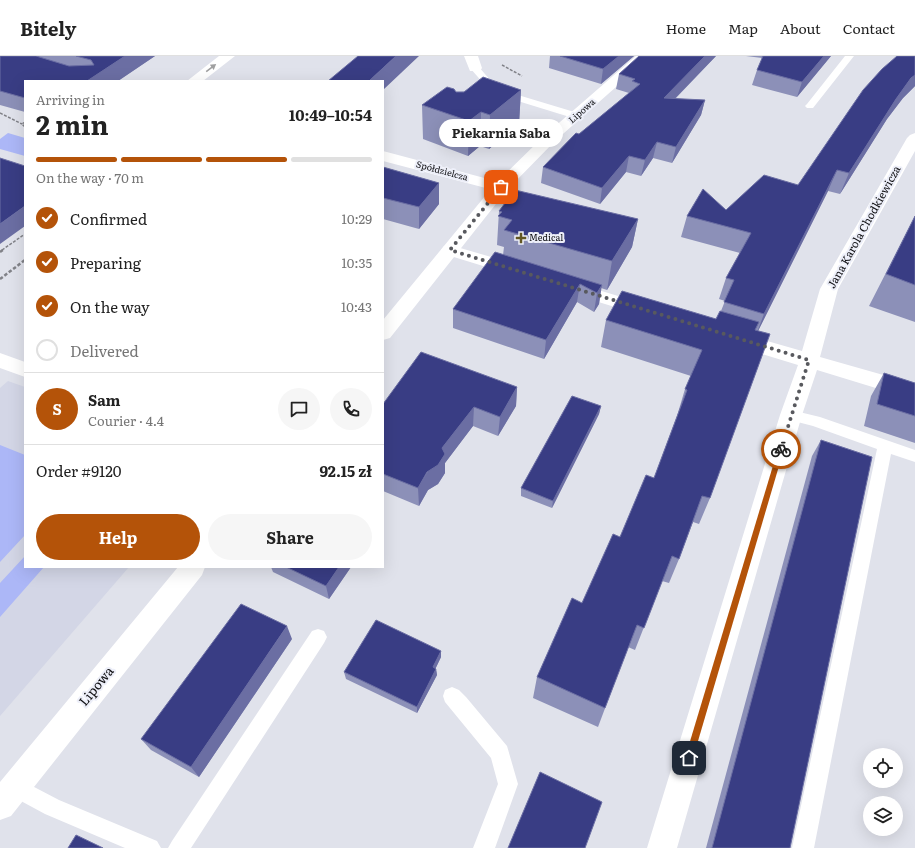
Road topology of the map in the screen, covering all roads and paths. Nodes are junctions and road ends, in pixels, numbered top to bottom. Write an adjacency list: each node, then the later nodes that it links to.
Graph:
1 (228, 56): 5 (street, one-way to 1)
2 (644, 56): 10 (street, Lipowa)
3 (850, 56): 8 (lane)
4 (473, 62): 6 (lane)
5 (195, 80)
6 (495, 91): 7 (lane); 10 (lane)
7 (487, 99)
8 (810, 106)
9 (0, 113): 11 (path)
10 (577, 116): 14 (street, Lipowa)
11 (22, 124)
12 (915, 138): 26 (street, Jana Karola Chodkiewicza)
13 (384, 156): 14 (street, Spółdzielcza)
14 (501, 187): 16 (street, Lipowa)
15 (24, 235): 17 (path)
16 (450, 250): 19 (street); 23 (street, Lipowa)
17 (0, 252)
18 (24, 261): 20 (path)
19 (535, 276)
20 (0, 279)
21 (557, 283): 22 (street)
22 (662, 316)
23 (384, 332)
24 (721, 334): 26 (street)
25 (0, 360): 27 (street)
26 (809, 360): 28 (street); 29 (street, Jana Karola Chodkiewicza)
27 (24, 370)
28 (915, 392)
29 (791, 415): 30 (lane); 39 (street, Jana Karola Chodkiewicza)
30 (885, 446): 31 (lane); 40 (lane)
31 (915, 456)
32 (192, 568): 35 (street, Lipowa)
33 (318, 637): 37 (lane)
34 (452, 696): 38 (lane)
35 (7, 796): 36 (lane)
36 (150, 848)
37 (179, 848)
38 (484, 848)
39 (662, 848)
40 (803, 848)

